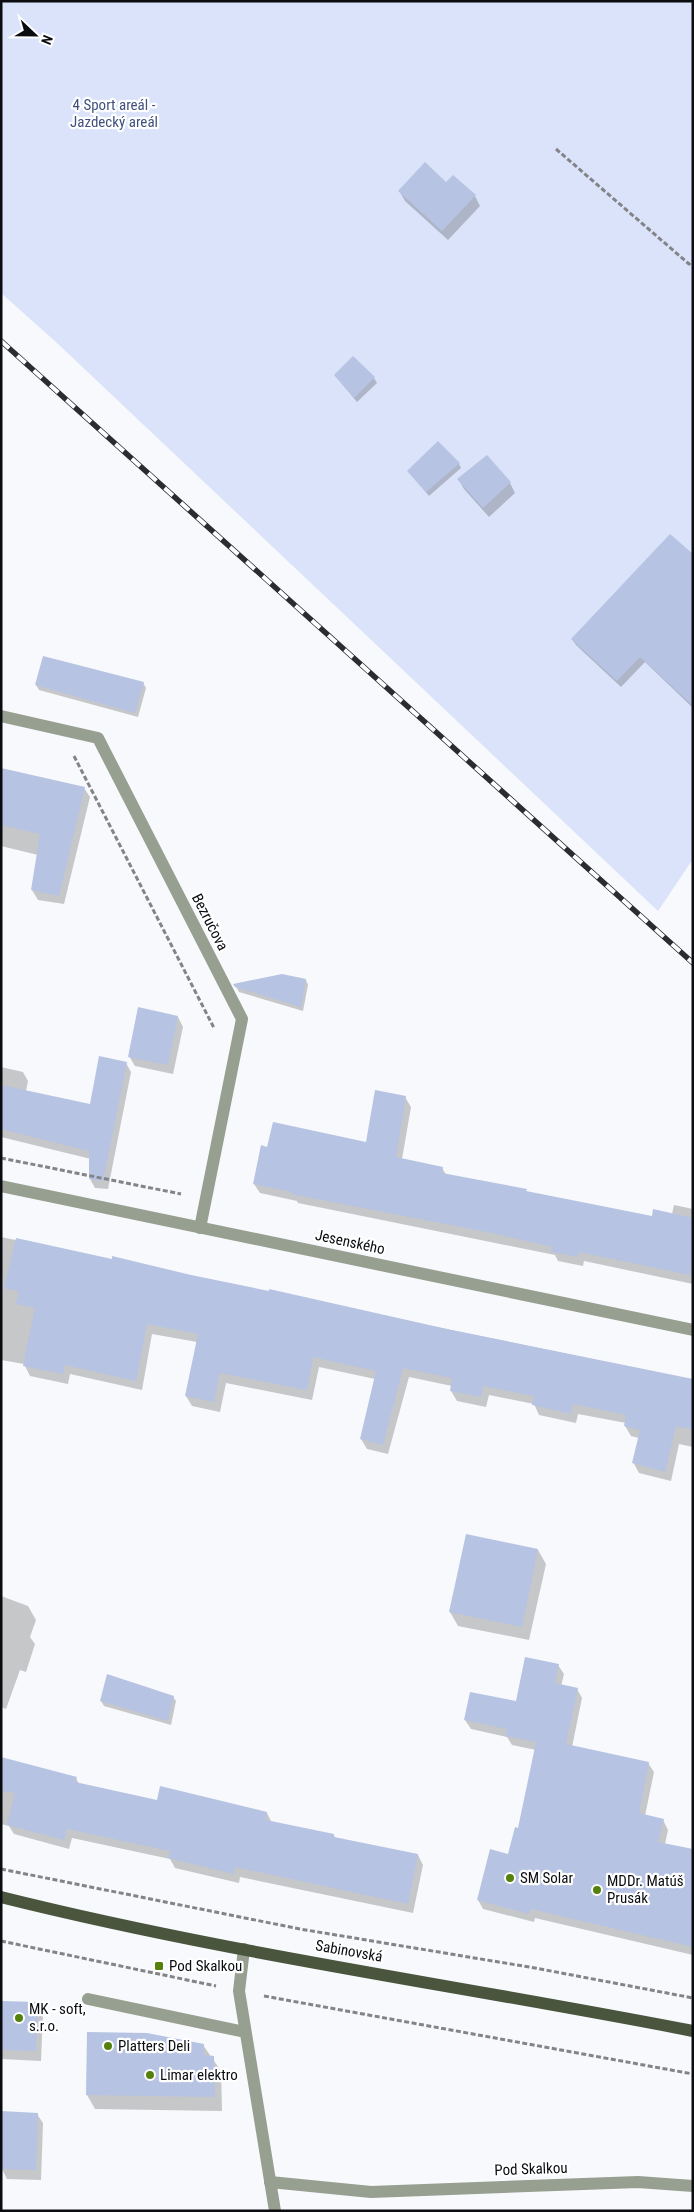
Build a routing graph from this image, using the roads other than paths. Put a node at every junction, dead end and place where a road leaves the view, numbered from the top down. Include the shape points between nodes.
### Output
1 (1, 716) edge
2 (1, 1186) edge
3 (200, 1228) junction
4 (693, 1330) edge
5 (1, 1897) edge
6 (244, 1949) junction
7 (88, 1999) dead end
8 (693, 2030) edge
9 (245, 2032) junction
10 (270, 2182) junction
11 (693, 2186) edge
12 (275, 2211) edge

1 - 3 street, Bezručova via 98,738 242,1019
2 - 3 street, Jesenského
3 - 4 street, Jesenského
5 - 6 main road, Sabinovská
6 - 8 main road, Sabinovská
6 - 9 street via 239,1991
7 - 9 street
9 - 10 street
10 - 11 street, Pod Skalkou via 371,2192 638,2182
10 - 12 street

